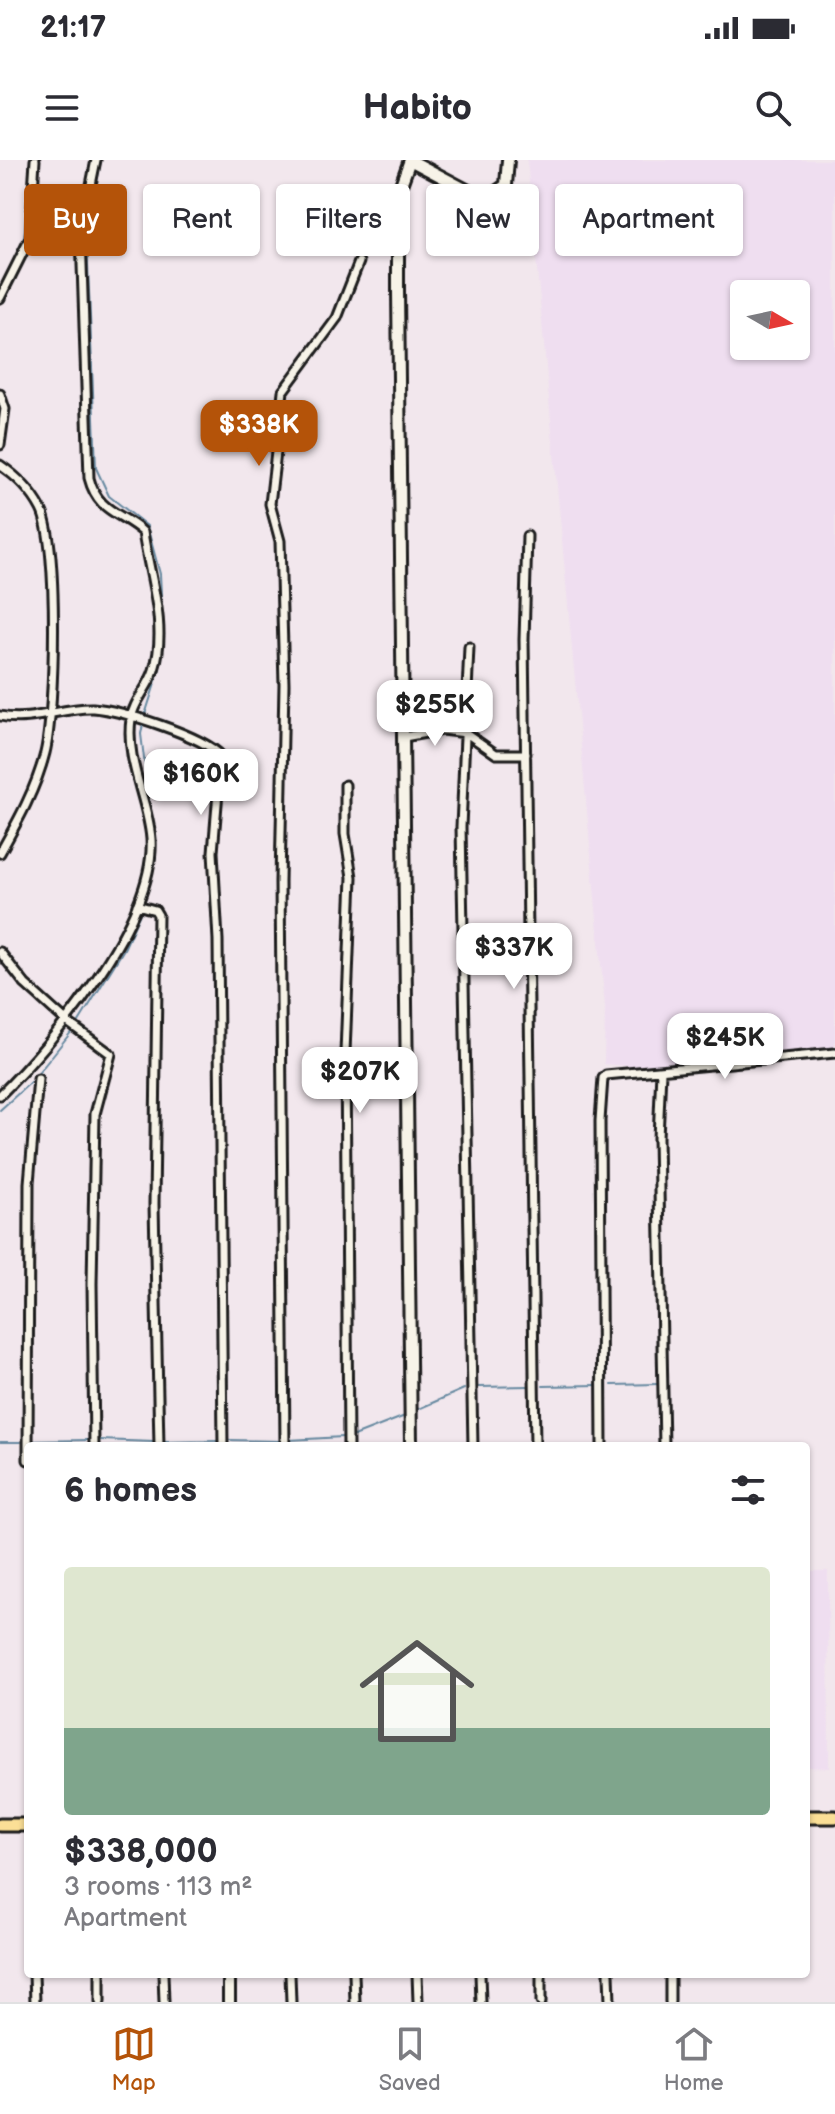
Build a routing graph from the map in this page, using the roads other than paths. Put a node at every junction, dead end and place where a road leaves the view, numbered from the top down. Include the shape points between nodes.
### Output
1 (35, 160) edge
2 (96, 160) edge
3 (410, 160) edge
4 (508, 160) edge
5 (359, 262) dead end
6 (0, 298) edge
7 (0, 394) edge
8 (0, 445) edge
9 (0, 465) edge
10 (527, 536) dead end
11 (469, 647) dead end
12 (52, 714) junction
13 (0, 716) edge
14 (139, 720) junction
15 (466, 733) junction
16 (404, 737) junction
17 (526, 754) junction
18 (345, 785) dead end
19 (0, 853) edge
20 (137, 905) junction
21 (0, 952) edge
22 (66, 1021) junction
23 (835, 1053) edge
24 (661, 1071) junction
25 (38, 1079) dead end
26 (0, 1095) edge
27 (28, 1442) edge
28 (94, 1442) edge
29 (159, 1442) edge
30 (223, 1442) edge
31 (285, 1442) edge
32 (348, 1442) edge
33 (411, 1442) edge
34 (473, 1442) edge
35 (535, 1442) edge
36 (602, 1442) edge
37 (664, 1442) edge
38 (810, 1817) edge
39 (835, 1817) edge
40 (0, 1825) edge
41 (24, 1825) edge
42 (34, 1978) edge
43 (100, 1978) edge
44 (163, 1978) edge
45 (229, 1978) edge
46 (290, 1978) edge
47 (354, 1978) edge
48 (417, 1978) edge
49 (480, 1978) edge
50 (541, 1978) edge
51 (609, 1978) edge
52 (670, 1978) edge
53 (35, 2002) edge
54 (100, 2002) edge
55 (164, 2002) edge
56 (229, 2002) edge
57 (291, 2002) edge
58 (355, 2002) edge
59 (418, 2002) edge
60 (481, 2002) edge
61 (541, 2002) edge
62 (610, 2002) edge
63 (670, 2002) edge

1 - 6 street via 30,238
2 - 14 street via 81,234 89,478 113,515 143,532 156,604 154,671
3 - 4 street via 489,197 506,185
3 - 16 street via 398,193
5 - 31 street via 337,318 283,391 270,504 280,541 284,684 280,897
7 - 8 street via 5,409
9 - 12 street via 33,497 46,523
10 - 17 street
11 - 15 street
12 - 13 street
12 - 14 street via 94,708
12 - 19 street via 39,773
14 - 20 street via 135,772 151,836 151,860
14 - 30 street via 206,743 221,756 213,892 218,940
15 - 16 street via 442,730
15 - 17 street via 496,754
15 - 34 street via 461,827
16 - 33 street
17 - 35 street
18 - 32 street via 352,877 345,1053
20 - 22 street
20 - 29 street via 158,915 154,1204
21 - 22 street via 25,984
22 - 26 street
22 - 28 street via 111,1054 95,1114
23 - 24 street
24 - 36 street via 603,1078
24 - 37 street
25 - 27 street via 29,1183
38 - 39 main road
40 - 41 main road
42 - 53 street
43 - 54 street
44 - 55 street
45 - 56 street
46 - 57 street
47 - 58 street
48 - 59 street
49 - 60 street
50 - 61 street
51 - 62 street
52 - 63 street

